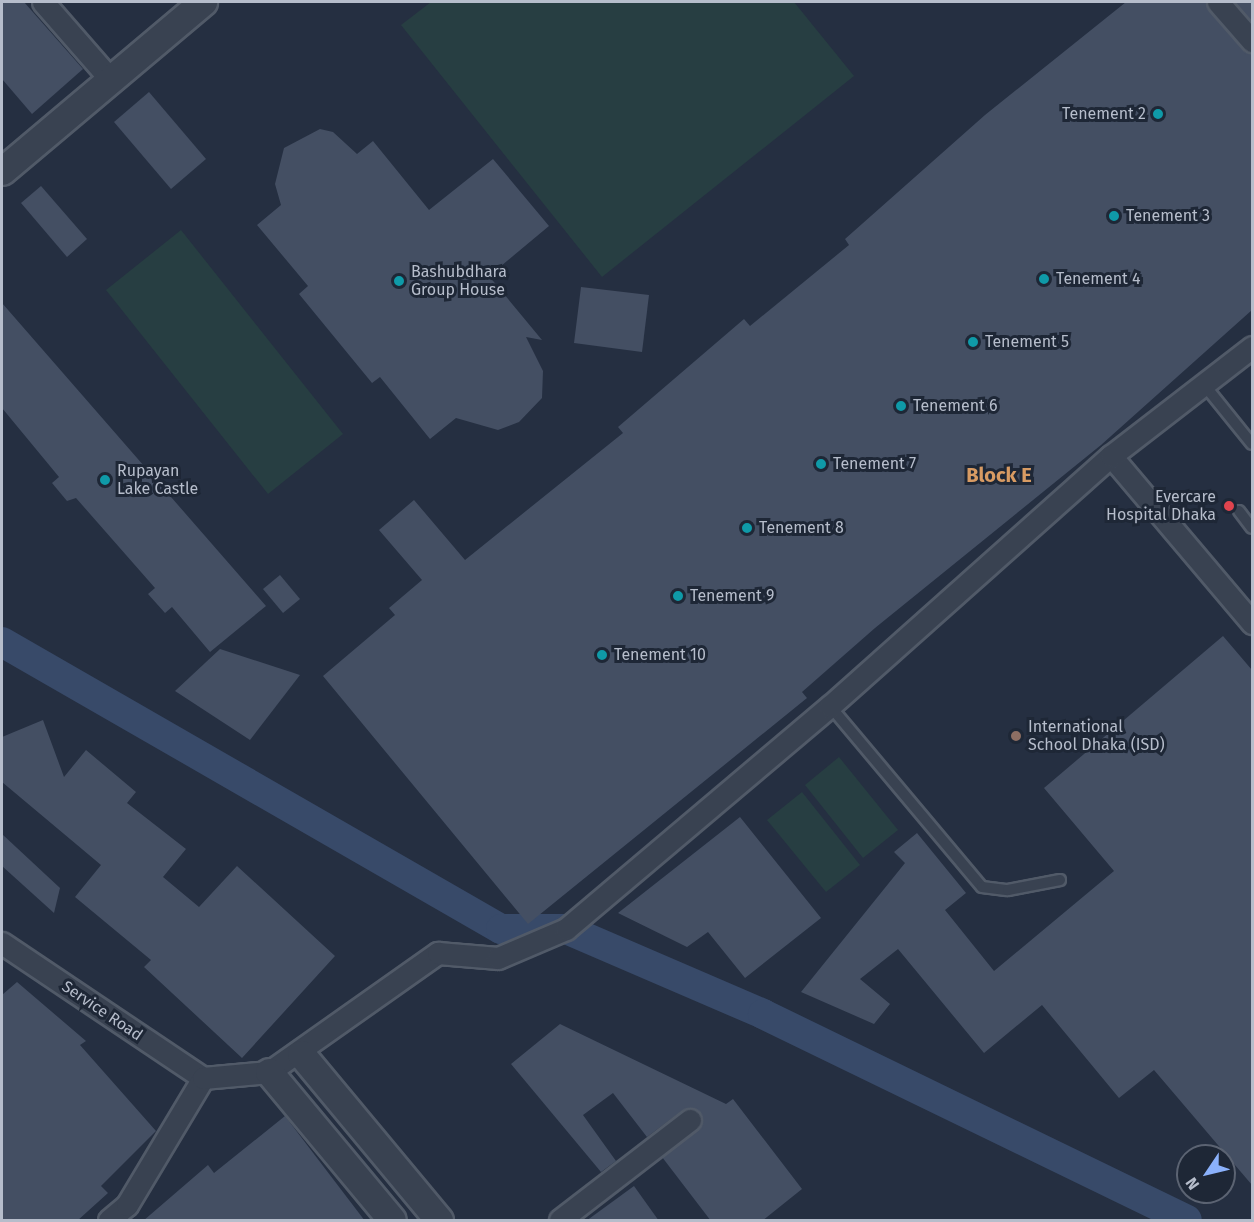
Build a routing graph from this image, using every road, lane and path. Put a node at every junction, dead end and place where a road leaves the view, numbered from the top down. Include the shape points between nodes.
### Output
1 (44, 2) edge
2 (203, 2) edge
3 (1218, 2) edge
4 (1252, 41) edge
5 (111, 80) junction
6 (2, 171) edge
7 (1252, 347) edge
8 (1206, 387) junction
9 (1252, 444) edge
10 (1111, 456) junction
11 (1239, 511) dead end
12 (1252, 528) edge
13 (1252, 623) edge
14 (830, 706) junction
15 (1060, 880) dead end
16 (2, 943) edge
17 (301, 1054) junction
18 (269, 1072) junction
19 (203, 1078) junction
20 (690, 1120) dead end
21 (134, 1213) edge
22 (109, 1221) edge
23 (392, 1221) edge
24 (439, 1221) edge
25 (560, 1221) edge

1 - 5 street
2 - 5 street
3 - 4 street
5 - 6 street
7 - 8 street
8 - 9 lane
8 - 10 street
10 - 13 street
10 - 14 street
11 - 12 lane
14 - 15 lane via 982,887 1008,890
14 - 17 street via 566,928 498,958 438,953
16 - 19 street, Service Road
17 - 18 street
17 - 24 street
18 - 19 street
18 - 23 street
19 - 21 street
20 - 25 street
21 - 22 street

